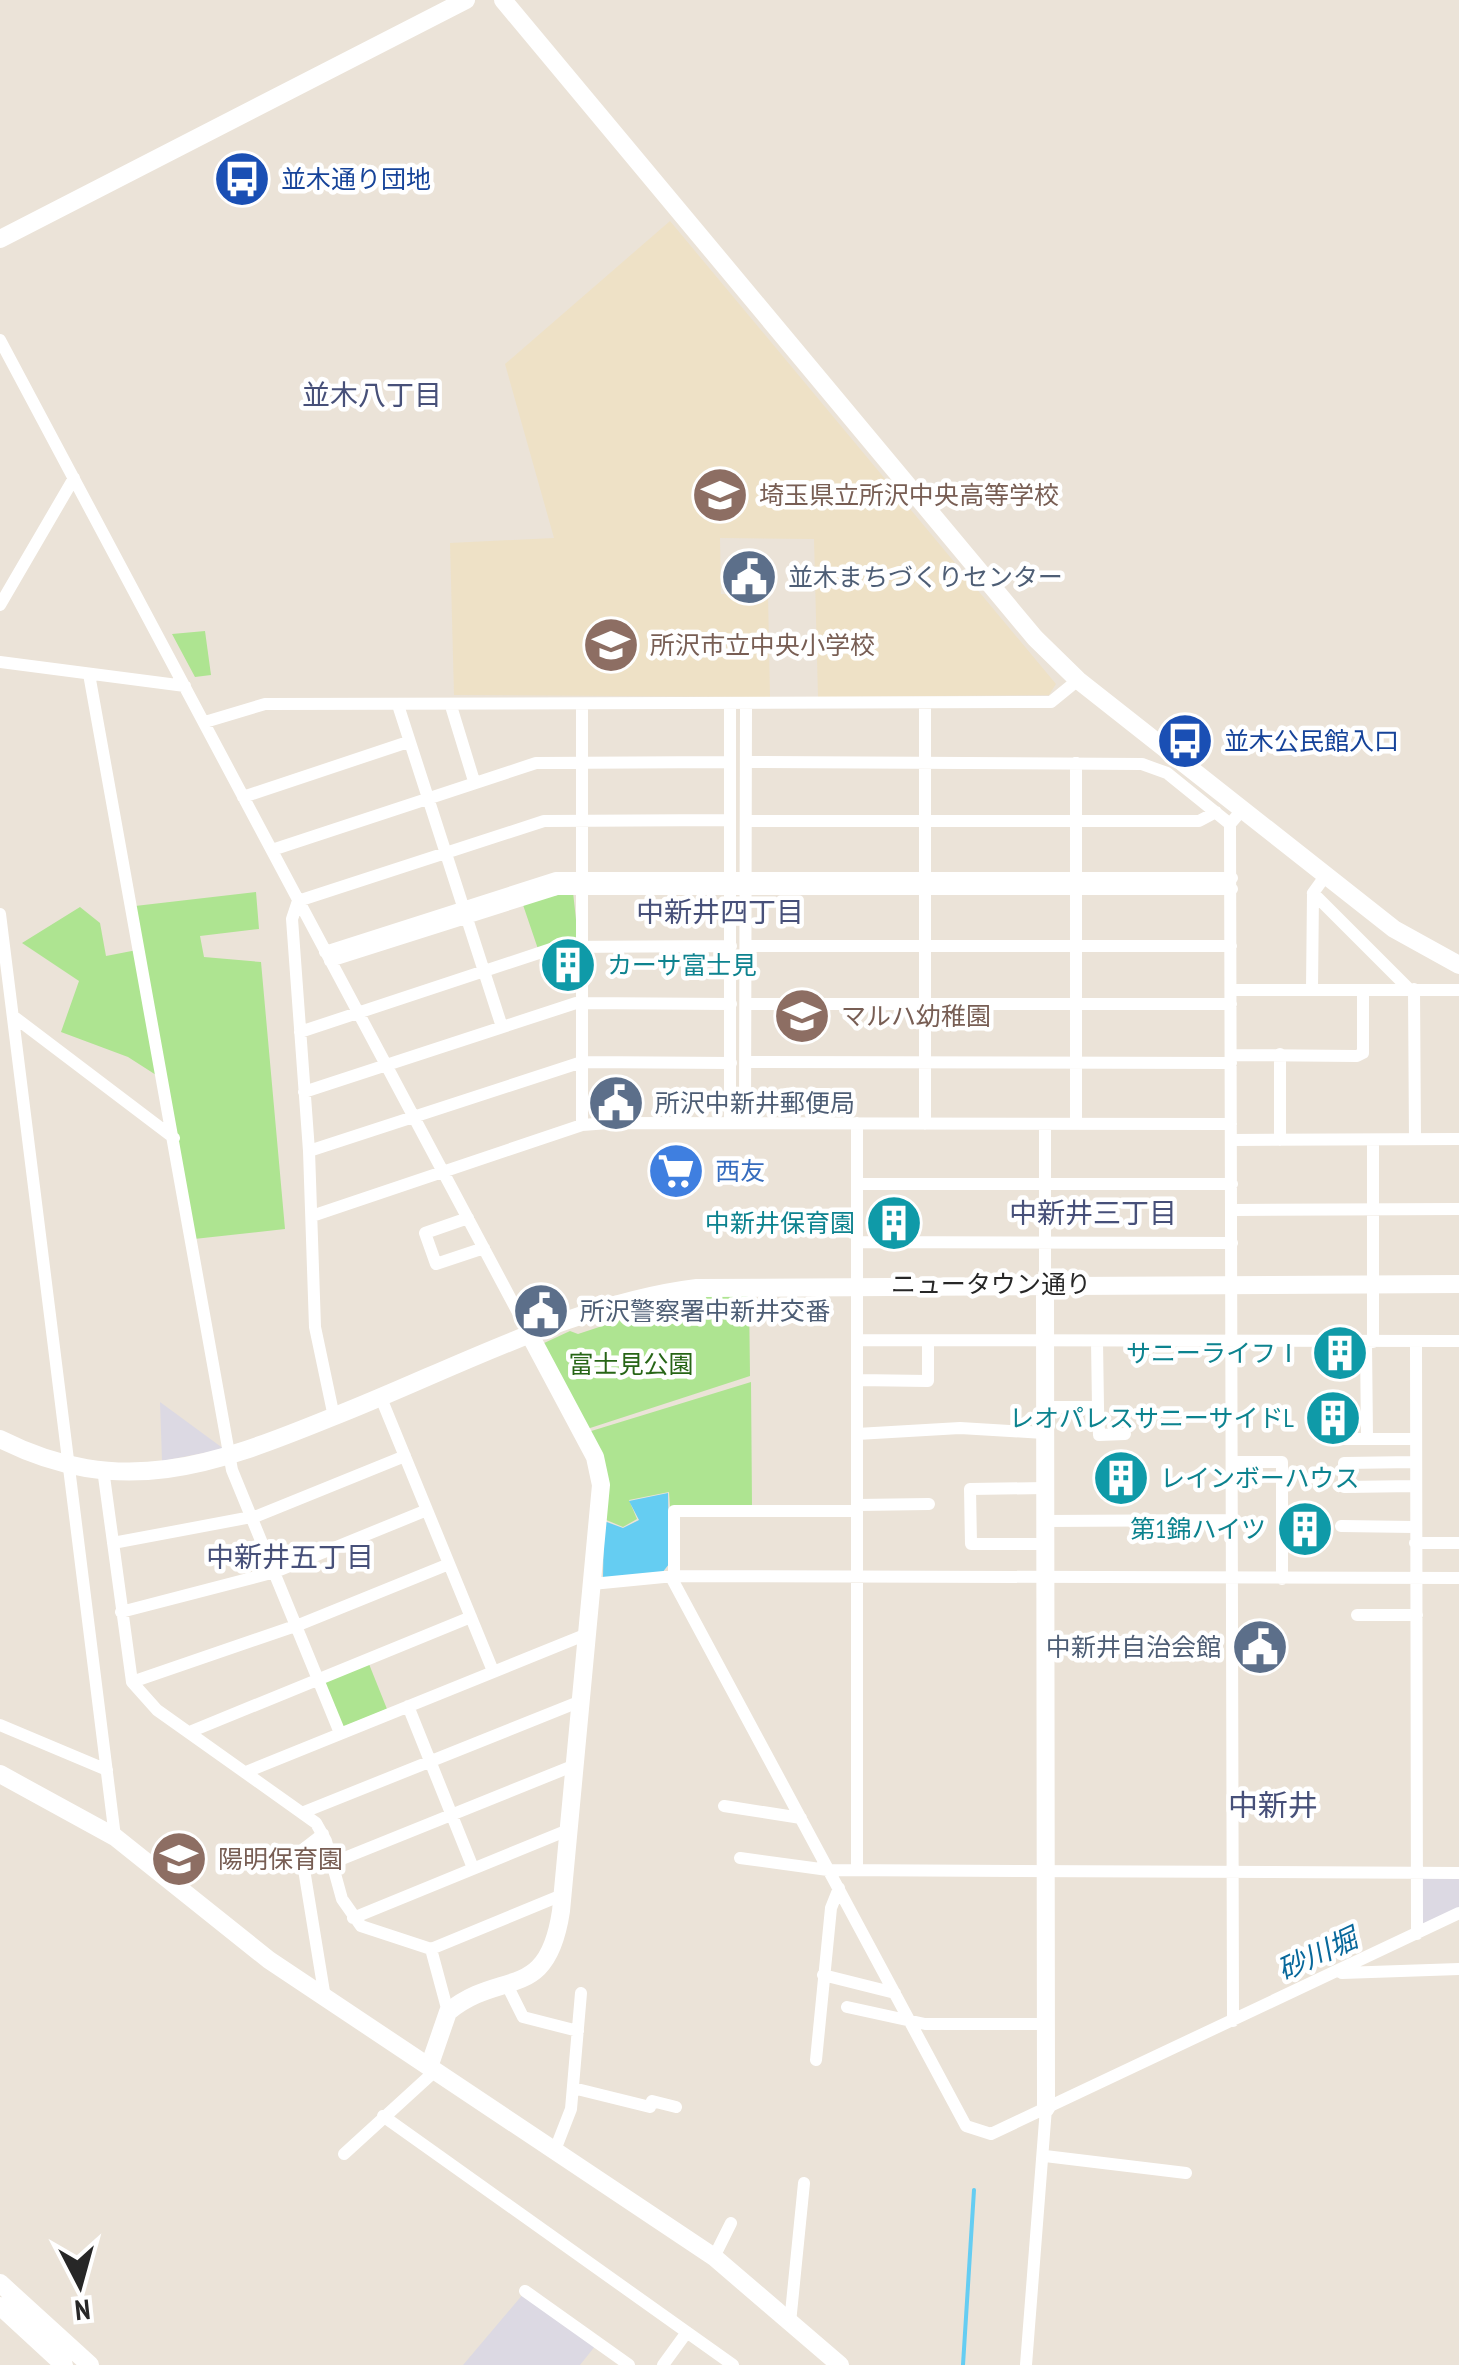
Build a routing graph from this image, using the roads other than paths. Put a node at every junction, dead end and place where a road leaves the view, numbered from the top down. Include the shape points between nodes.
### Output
1 (466, 0) edge
2 (503, 0) edge
3 (0, 238) edge
4 (0, 340) edge
5 (74, 478) junction
6 (0, 605) edge
7 (0, 662) edge
8 (89, 674) junction
9 (1078, 680) junction
10 (185, 686) junction
11 (926, 703) junction
12 (730, 704) junction
13 (746, 704) junction
14 (398, 705) junction
15 (582, 705) junction
16 (451, 706) junction
17 (205, 722) junction
18 (408, 742) junction
19 (730, 762) junction
20 (746, 762) junction
21 (582, 763) junction
22 (926, 763) junction
23 (1076, 763) junction
24 (474, 782) junction
25 (243, 797) junction
26 (427, 797) junction
27 (1216, 812) junction
28 (1236, 816) junction
29 (582, 820) junction
30 (730, 820) junction
31 (746, 821) junction
32 (926, 821) junction
33 (1077, 821) junction
34 (272, 850) junction
35 (445, 852) junction
36 (1326, 876) junction
37 (739, 883) junction
38 (926, 883) junction
39 (582, 884) junction
40 (1077, 884) junction
41 (1232, 884) junction
42 (1313, 893) junction
43 (298, 901) junction
44 (464, 912) junction
45 (0, 914) edge
46 (582, 944) junction
47 (730, 946) junction
48 (746, 946) junction
49 (925, 946) junction
50 (1078, 946) junction
51 (1231, 946) junction
52 (328, 957) junction
53 (1459, 965) edge
54 (484, 972) junction
55 (1312, 990) junction
56 (1363, 990) junction
57 (1412, 990) junction
58 (1459, 990) edge
59 (1232, 997) junction
60 (582, 1004) junction
61 (738, 1004) junction
62 (925, 1004) junction
63 (1077, 1004) junction
64 (357, 1013) junction
65 (14, 1016) junction
66 (502, 1027) junction
67 (300, 1032) junction
68 (1280, 1054) junction
69 (1231, 1059) junction
70 (582, 1062) junction
71 (746, 1062) junction
72 (925, 1062) junction
73 (1076, 1062) junction
74 (730, 1063) junction
75 (386, 1065) junction
76 (304, 1092) junction
77 (414, 1117) junction
78 (730, 1123) junction
79 (745, 1123) junction
80 (857, 1123) junction
81 (1076, 1123) junction
82 (925, 1124) junction
83 (1045, 1124) junction
84 (1231, 1124) junction
85 (582, 1126) junction
86 (174, 1138) junction
87 (1459, 1138) edge
88 (1415, 1139) junction
89 (1231, 1140) junction
90 (1280, 1140) junction
91 (1373, 1140) junction
92 (309, 1152) junction
93 (442, 1171) junction
94 (1045, 1183) junction
95 (858, 1184) junction
96 (1232, 1184) junction
97 (1372, 1209) junction
98 (1232, 1210) junction
99 (1459, 1210) edge
100 (312, 1216) junction
101 (468, 1218) junction
102 (857, 1242) junction
103 (1044, 1243) junction
104 (1232, 1243) junction
105 (484, 1248) junction
106 (1232, 1283) junction
107 (1372, 1283) junction
108 (857, 1284) junction
109 (1045, 1284) junction
110 (1459, 1284) edge
111 (532, 1336) junction
112 (857, 1340) junction
113 (1044, 1341) junction
114 (1097, 1341) junction
115 (928, 1342) junction
116 (1232, 1342) junction
117 (1370, 1342) junction
118 (1416, 1342) junction
119 (1459, 1342) edge
120 (857, 1380) junction
121 (381, 1398) junction
122 (1044, 1407) junction
123 (1098, 1407) junction
124 (334, 1417) junction
125 (1044, 1433) junction
126 (857, 1434) junction
127 (1124, 1434) dead end
128 (0, 1439) edge
129 (1337, 1439) dead end
130 (1367, 1439) junction
131 (1415, 1439) junction
132 (405, 1456) junction
133 (230, 1458) junction
134 (1232, 1462) junction
135 (1415, 1462) junction
136 (67, 1464) junction
137 (103, 1469) junction
138 (1415, 1486) junction
139 (1045, 1488) junction
140 (929, 1504) dead end
141 (857, 1508) junction
142 (427, 1510) junction
143 (252, 1517) junction
144 (1232, 1520) junction
145 (1045, 1521) junction
146 (1340, 1526) dead end
147 (1414, 1527) junction
148 (112, 1542) junction
149 (1415, 1543) junction
150 (1045, 1544) junction
151 (1459, 1544) edge
152 (449, 1564) junction
153 (275, 1572) junction
154 (672, 1576) junction
155 (1044, 1577) junction
156 (858, 1578) junction
157 (1233, 1578) junction
158 (1282, 1578) junction
159 (1415, 1578) junction
160 (1459, 1578) edge
161 (592, 1584) junction
162 (121, 1612) junction
163 (1357, 1615) dead end
164 (1417, 1615) junction
165 (470, 1617) junction
166 (296, 1625) junction
167 (587, 1634) junction
168 (493, 1672) junction
169 (318, 1680) junction
170 (132, 1682) junction
171 (581, 1701) junction
172 (408, 1706) junction
173 (0, 1724) edge
174 (192, 1732) junction
175 (340, 1732) junction
176 (430, 1760) junction
177 (575, 1764) junction
178 (107, 1770) junction
179 (246, 1772) junction
180 (0, 1774) edge
181 (724, 1806) dead end
182 (304, 1812) junction
183 (452, 1814) junction
184 (801, 1818) junction
185 (568, 1830) junction
186 (323, 1834) junction
187 (115, 1837) junction
188 (740, 1858) dead end
189 (332, 1863) junction
190 (473, 1868) junction
191 (828, 1870) junction
192 (857, 1870) junction
193 (1045, 1871) junction
194 (1232, 1872) junction
195 (1415, 1873) junction
196 (1459, 1874) edge
197 (839, 1888) junction
198 (562, 1895) junction
199 (1459, 1914) edge
200 (353, 1918) junction
201 (1417, 1934) junction
202 (431, 1949) junction
203 (1459, 1969) edge
204 (1334, 1973) junction
205 (823, 1975) junction
206 (507, 1985) junction
207 (581, 1993) dead end
208 (895, 1993) junction
209 (325, 1998) junction
210 (847, 2006) dead end
211 (448, 2012) junction
212 (1233, 2021) junction
213 (912, 2023) junction
214 (1046, 2024) junction
215 (578, 2031) junction
216 (816, 2060) dead end
217 (432, 2069) junction
218 (573, 2088) junction
219 (676, 2107) dead end
220 (1046, 2108) junction
221 (383, 2116) junction
222 (555, 2150) junction
223 (344, 2154) dead end
224 (1045, 2156) junction
225 (1186, 2173) dead end
226 (804, 2183) dead end
227 (731, 2224) dead end
228 (714, 2256) junction
229 (0, 2282) edge
230 (525, 2290) dead end
231 (0, 2306) edge
232 (790, 2323) junction
233 (687, 2332) junction
234 (64, 2365) edge
235 (90, 2365) edge
236 (629, 2365) edge
237 (663, 2365) edge
238 (733, 2365) edge
239 (840, 2365) edge
240 (1026, 2365) edge

1 - 3 street
2 - 9 street via 971,565
4 - 5 street
5 - 6 street
5 - 10 street
7 - 8 street
8 - 10 street
8 - 86 street
9 - 11 street via 1051,702
9 - 28 street
10 - 17 street
11 - 13 street
11 - 22 street
12 - 13 street
12 - 15 street
12 - 19 street
13 - 20 street
14 - 16 street
14 - 17 street via 265,704
14 - 18 street
15 - 16 street
15 - 21 street
16 - 24 street
17 - 25 street
18 - 25 street
18 - 26 street
19 - 21 street
19 - 30 street
20 - 22 street
20 - 31 street
21 - 24 street via 536,763
21 - 29 street
22 - 23 street
22 - 32 street
23 - 27 street via 1151,766
23 - 33 street
24 - 26 street
25 - 34 street
26 - 34 street
26 - 35 street
27 - 28 street
27 - 33 street via 1199,821
28 - 36 street
28 - 41 street
29 - 30 street
29 - 35 street via 544,821
29 - 39 street
30 - 37 street
31 - 32 street
31 - 37 street
32 - 33 street
32 - 38 street
33 - 40 street
34 - 43 street
35 - 43 street
35 - 44 street
36 - 42 street
36 - 53 street via 1412,942
37 - 38 street
37 - 39 street
37 - 47 street
37 - 48 street
38 - 40 street
38 - 49 street
39 - 44 street
39 - 46 street
40 - 41 street
40 - 50 street
41 - 51 street
42 - 55 street
42 - 57 street
43 - 52 street
43 - 67 street via 292,919
44 - 52 street
44 - 54 street
45 - 65 street
46 - 47 street
46 - 54 street
46 - 60 street
47 - 61 street
48 - 49 street
48 - 61 street
49 - 50 street
49 - 62 street
50 - 51 street
50 - 63 street
51 - 59 street
52 - 64 street
54 - 64 street
54 - 66 street
55 - 56 street
55 - 59 street
56 - 57 street
56 - 68 street via 1357,1056
57 - 58 street
57 - 88 street
59 - 63 street
59 - 69 street
60 - 61 street
60 - 66 street
60 - 70 street
61 - 62 street
61 - 71 street
61 - 74 street
62 - 63 street
62 - 72 street
63 - 73 street
64 - 67 street
64 - 75 street
65 - 86 street
65 - 136 street
66 - 75 street
67 - 76 street
68 - 69 street
68 - 90 street
69 - 73 street
69 - 84 street
70 - 74 street
70 - 77 street
70 - 85 street
71 - 72 street
71 - 79 street
72 - 73 street
72 - 82 street
73 - 81 street
74 - 78 street
75 - 76 street
75 - 77 street
76 - 92 street
77 - 92 street
77 - 93 street
78 - 79 street
78 - 85 street
79 - 80 street
80 - 82 street
80 - 95 street
81 - 83 street
81 - 84 street
82 - 83 street
83 - 94 street
84 - 89 street
85 - 93 street
86 - 133 street
87 - 88 street
88 - 91 street
89 - 90 street
89 - 96 street
90 - 91 street
91 - 97 street
92 - 100 street
93 - 100 street
93 - 101 street
94 - 95 street
94 - 96 street
94 - 103 street
95 - 102 street
96 - 98 street
97 - 98 street
97 - 99 street
97 - 107 street
98 - 104 street
100 - 124 street via 314,1327
101 - 105 street
101 - 105 street via 425,1233 436,1264
102 - 103 street
102 - 108 street
103 - 104 street
103 - 109 street
104 - 106 street
105 - 111 street
106 - 107 street, ニュータウン通り
106 - 109 street, ニュータウン通り
106 - 116 street
107 - 110 street, ニュータウン通り
107 - 117 street
108 - 109 street, ニュータウン通り
108 - 111 street, ニュータウン通り via 670,1291
108 - 112 street
109 - 113 street
111 - 121 street, ニュータウン通り
111 - 161 street via 599,1469
112 - 115 street
112 - 120 street
113 - 114 street
113 - 115 street
113 - 122 street
114 - 116 street
114 - 123 street
115 - 120 street via 928,1381
116 - 117 street
116 - 134 street
117 - 118 street
117 - 130 street
118 - 119 street
118 - 131 street
120 - 126 street
121 - 124 street, ニュータウン通り
121 - 132 street
122 - 123 street
122 - 125 street
123 - 127 street via 1099,1434
124 - 133 street, ニュータウン通り
125 - 126 street via 960,1428
125 - 139 street
126 - 141 street
128 - 136 street, ニュータウン通り
129 - 130 street
130 - 131 street
131 - 135 street
132 - 142 street
132 - 143 street
133 - 137 street, ニュータウン通り via 166,1470
133 - 143 street
134 - 144 street
134 - 158 street via 1282,1462
135 - 138 street
135 - 138 street via 1344,1464 1344,1487
136 - 137 street, ニュータウン通り
136 - 178 street
137 - 148 street
138 - 147 street
139 - 145 street
139 - 150 street via 970,1489 971,1544
140 - 141 street
141 - 154 street via 674,1511
141 - 156 street
142 - 152 street
142 - 153 street
143 - 148 street
143 - 153 street
144 - 145 street
144 - 157 street
145 - 150 street
146 - 147 street
147 - 149 street
148 - 162 street
149 - 151 street
149 - 159 street
150 - 155 street
152 - 165 street
152 - 166 street
153 - 162 street
153 - 166 street
154 - 156 street
154 - 161 street
154 - 184 street
155 - 156 street
155 - 157 street
155 - 193 street
156 - 192 street
157 - 158 street
157 - 194 street
158 - 159 street
159 - 160 street
159 - 164 street
161 - 167 street
162 - 170 street
163 - 164 street
164 - 195 street
165 - 168 street
165 - 169 street
166 - 169 street
166 - 170 street
167 - 168 street
167 - 171 street
168 - 172 street
169 - 174 street
169 - 175 street
170 - 174 street via 150,1705
171 - 176 street
171 - 177 street
172 - 175 street
172 - 176 street
173 - 178 street
174 - 179 street
175 - 179 street
176 - 182 street
176 - 183 street
177 - 183 street
177 - 185 street
178 - 187 street
179 - 182 street
180 - 187 street
181 - 184 street
182 - 186 street
183 - 189 street
183 - 190 street
184 - 191 street
185 - 190 street
185 - 198 street
186 - 189 street
186 - 209 street via 301,1851
187 - 209 street
188 - 191 street
189 - 200 street
190 - 200 street
191 - 192 street
191 - 197 street
192 - 193 street
193 - 194 street
193 - 214 street
194 - 195 street
194 - 212 street
195 - 196 street
195 - 201 street
197 - 205 street
197 - 208 street
198 - 202 street
198 - 206 street via 550,1954 531,1975
199 - 201 street
200 - 202 street via 377,1934
201 - 204 street
202 - 211 street
203 - 204 street
204 - 212 street
205 - 208 street
205 - 216 street
206 - 211 street
206 - 215 street via 523,2017
207 - 215 street
208 - 213 street
209 - 217 street
210 - 213 street
211 - 217 street
212 - 220 street
213 - 214 street
213 - 220 street via 966,2126 990,2134
214 - 220 street
215 - 218 street
217 - 221 street
217 - 222 street
218 - 219 street
218 - 222 street
220 - 224 street
221 - 223 street
221 - 233 street
222 - 228 street
224 - 225 street
224 - 240 street
226 - 232 street
227 - 228 street
228 - 232 street
229 - 235 street
230 - 236 street
231 - 234 street
232 - 239 street
233 - 237 street
233 - 238 street

